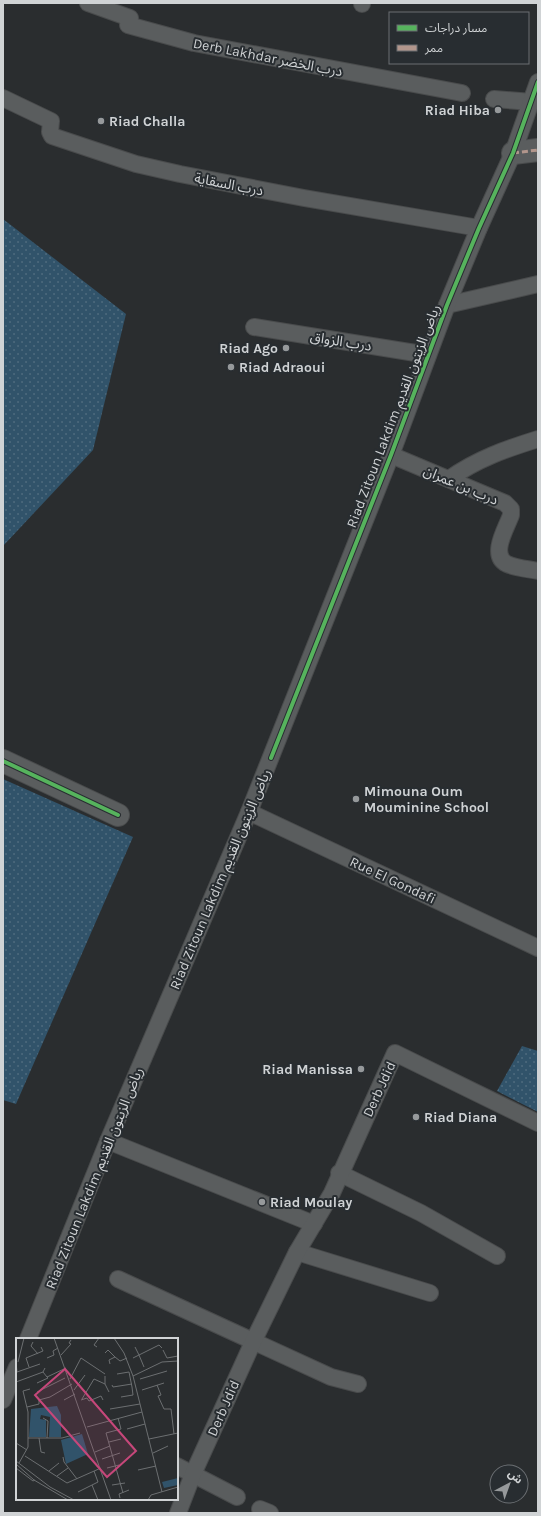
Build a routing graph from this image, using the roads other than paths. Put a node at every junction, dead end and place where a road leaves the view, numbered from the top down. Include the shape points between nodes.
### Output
1 (88, 3) edge
2 (538, 82) edge
3 (462, 93) dead end
4 (3, 98) edge
5 (494, 99) dead end
6 (532, 102) junction
7 (538, 150) edge
8 (513, 153) junction
9 (479, 228) junction
10 (538, 284) edge
11 (447, 304) junction
12 (254, 327) dead end
13 (428, 355) junction
14 (538, 439) edge
15 (391, 455) junction
16 (449, 478) junction
17 (538, 571) edge
18 (3, 761) edge
19 (249, 812) junction
20 (118, 815) dead end
21 (538, 948) edge
22 (538, 1123) edge
23 (108, 1141) junction
24 (339, 1173) junction
25 (314, 1224) junction
26 (298, 1252) junction
27 (497, 1256) dead end
28 (118, 1279) dead end
29 (430, 1293) dead end
30 (28, 1338) edge
31 (253, 1342) junction
32 (12, 1369) edge
33 (358, 1384) dead end
34 (3, 1400) edge
35 (178, 1466) edge
36 (193, 1474) junction
37 (236, 1497) dead end
38 (178, 1513) edge

1 - 3 lane, Derb Lakhdar درب الخضر via 130,18 128,25 194,43
2 - 6 lane, Riad Zitoun Lakdim رياض الزيتون القديم
4 - 9 lane, درب السقاية via 51,121 52,136 136,164 304,198
5 - 6 lane
6 - 8 lane, Riad Zitoun Lakdim رياض الزيتون القديم
7 - 8 street
8 - 9 lane, Riad Zitoun Lakdim رياض الزيتون القديم
9 - 11 lane, Riad Zitoun Lakdim رياض الزيتون القديم
10 - 11 lane
11 - 13 lane, Riad Zitoun Lakdim رياض الزيتون القديم
12 - 13 lane, درب الزواق
13 - 15 lane, Riad Zitoun Lakdim رياض الزيتون القديم
14 - 16 lane via 481,459
15 - 16 lane, درب بن عمران
15 - 19 lane, Riad Zitoun Lakdim رياض الزيتون القديم
16 - 17 lane, درب بن عمران via 509,507 511,514 499,546 500,557 506,564
18 - 20 street
19 - 21 lane, Rue El Gondafi
19 - 23 lane, Riad Zitoun Lakdim رياض الزيتون القديم
22 - 24 lane, Derb Jdid via 395,1053
23 - 25 lane
23 - 30 lane, Riad Zitoun Lakdim رياض الزيتون القديم
24 - 25 lane, Derb Jdid via 332,1193
24 - 27 lane via 421,1213
25 - 26 lane, Derb Jdid
26 - 29 lane
26 - 31 lane, Derb Jdid
28 - 31 lane
31 - 33 lane via 331,1377
31 - 36 lane, Derb Jdid
32 - 34 lane
35 - 36 lane
36 - 37 lane
36 - 38 lane, Derb Jdid

